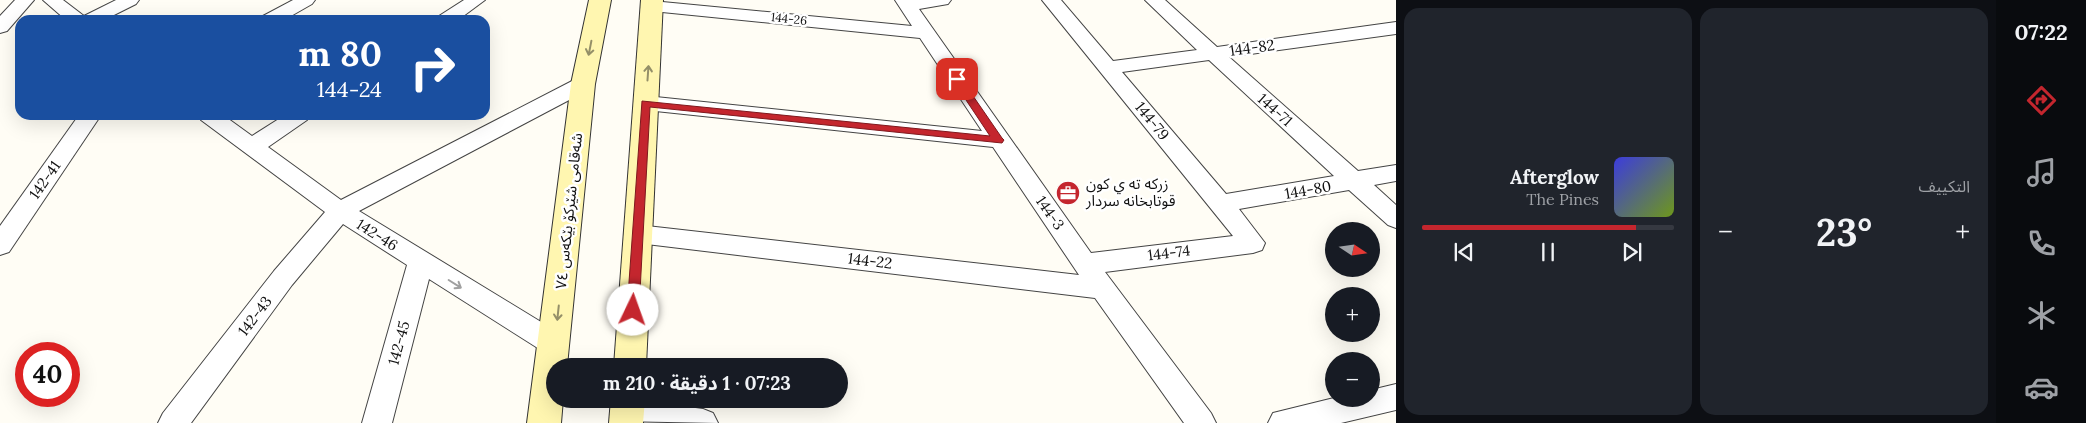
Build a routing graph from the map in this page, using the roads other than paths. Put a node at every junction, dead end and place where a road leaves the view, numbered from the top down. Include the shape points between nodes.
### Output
1 (25, 0) edge
2 (52, 0) edge
3 (130, 0) edge
4 (306, 0) edge
5 (476, 0) edge
6 (600, 0) edge
7 (942, 0) edge
8 (1051, 0) edge
9 (1154, 0) edge
10 (906, 2) edge
11 (652, 3) edge
12 (71, 15) edge
13 (100, 15) edge
14 (279, 15) edge
15 (454, 15) edge
16 (0, 27) edge
17 (1396, 28) edge
18 (926, 33) junction
19 (1213, 54) junction
20 (1108, 68) junction
21 (583, 84) junction
22 (646, 104) junction
23 (87, 120) edge
24 (215, 120) edge
25 (292, 120) edge
26 (999, 140) junction
27 (252, 147) junction
28 (1396, 173) edge
29 (1355, 182) junction
30 (1220, 204) junction
31 (340, 211) junction
32 (1396, 219) edge
33 (638, 234) junction
34 (1253, 243) joint
35 (0, 245) edge
36 (421, 262) junction
37 (1085, 264) junction
38 (1102, 288) junction
39 (554, 344) junction
40 (630, 358) edge
41 (1396, 397) edge
42 (627, 411) edge
43 (173, 423) edge
44 (377, 423) edge
45 (544, 423) edge
46 (703, 423) edge
47 (1201, 423) edge
48 (1283, 423) edge

1 - 16 street
2 - 12 street
3 - 13 street
4 - 14 street
5 - 15 street
6 -> 21 street, شەقامی شێرکۆ بێکەس ٧٤
7 - 10 street
8 - 20 street, 144-79
9 - 19 street, 144-71
10 - 18 street, 144-3
11 - 18 street, 144-26
22 -> 11 street
17 - 19 street, 144-82
18 - 26 street, 144-3
19 - 20 street, 144-82
19 - 29 street, 144-71
20 - 30 street, 144-79
21 - 31 street
21 -> 39 street, شەقامی شێرکۆ بێکەس ٧٤
22 - 26 street
22 - 33 street
23 - 35 street, 142-41
24 - 27 street, 142-46
25 - 27 street
26 - 37 street, 144-3
27 - 31 street, 142-46
28 - 29 street, 144-80
29 - 30 street, 144-80
29 - 32 street, 144-71
30 - 34 street, 144-79
31 - 36 street, 142-46
31 - 43 street, 142-43 via 283,278
33 - 38 street, 144-22
33 - 40 street
34 - 37 street, 144-74
36 -> 39 street, 142-46
36 - 44 street, 142-45
37 - 38 street, 144-3
38 - 47 street, 144-3
39 - 45 street, شەقامی شێرکۆ بێکەس ٧٤
41 - 48 street
42 - 46 street

